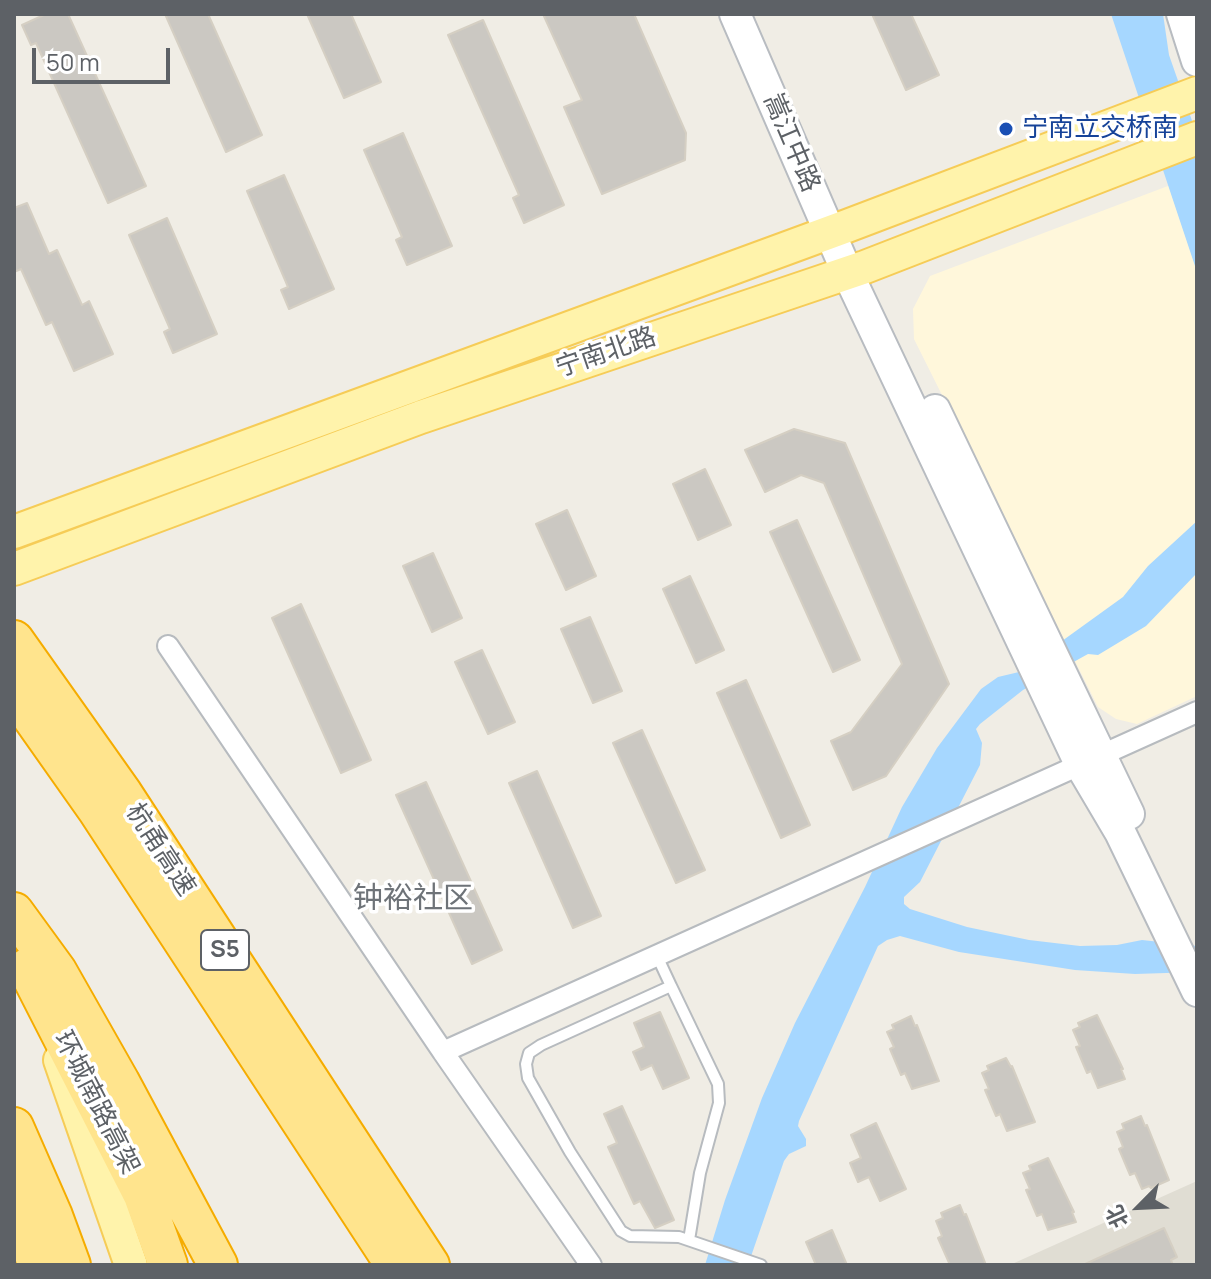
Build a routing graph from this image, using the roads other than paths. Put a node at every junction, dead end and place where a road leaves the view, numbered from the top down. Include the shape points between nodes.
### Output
1 (735, 14) edge
2 (755, 14) edge
3 (1182, 14) edge
4 (1197, 61) edge
5 (1197, 93) edge
6 (1197, 138) edge
7 (838, 229) junction
8 (856, 270) junction
9 (14, 532) edge
10 (14, 569) edge
11 (14, 640) edge
12 (168, 646) dead end
13 (14, 692) edge
14 (1197, 712) edge
15 (1091, 761) junction
16 (14, 912) edge
17 (14, 946) edge
18 (657, 956) junction
19 (1197, 956) edge
20 (14, 965) edge
21 (671, 986) junction
22 (1197, 991) edge
23 (443, 1052) junction
24 (120, 1082) junction
25 (14, 1127) edge
26 (14, 1157) edge
27 (14, 1186) edge
28 (689, 1240) junction
29 (37, 1265) edge
30 (60, 1265) edge
31 (71, 1265) edge
32 (131, 1265) edge
33 (168, 1265) edge
34 (218, 1265) edge
35 (240, 1265) edge
36 (395, 1265) edge
37 (430, 1265) edge
38 (591, 1265) edge
39 (761, 1265) edge

1 - 7 street, 嵩江中路
2 - 7 street, 嵩江中路
3 - 4 street
5 - 7 main road, 宁南北路
6 - 8 main road, 宁南北路
7 - 8 street, 嵩江中路
7 - 9 main road, 宁南北路
8 - 10 main road, 宁南北路 via 436,412
8 - 15 street
8 - 15 street via 1077,700
11 - 37 highway, 杭甬高速 / S5 via 123,794
12 - 23 street
13 - 36 highway, 杭甬高速 / S5 via 98,811
14 - 15 street
15 - 18 street
15 - 19 street
15 - 22 street
16 - 24 highway via 57,971
17 - 33 highway, 环城南路高架 via 143,1195
18 - 21 lane
18 - 23 street
20 - 32 main road via 43,1013
21 - 28 lane via 718,1084 719,1103
21 - 28 lane via 541,1045 529,1053 526,1064 528,1078 570,1152 621,1231
23 - 38 street
24 - 34 highway
24 - 35 highway
25 - 31 highway
26 - 30 main road
27 - 29 highway
28 - 39 lane

